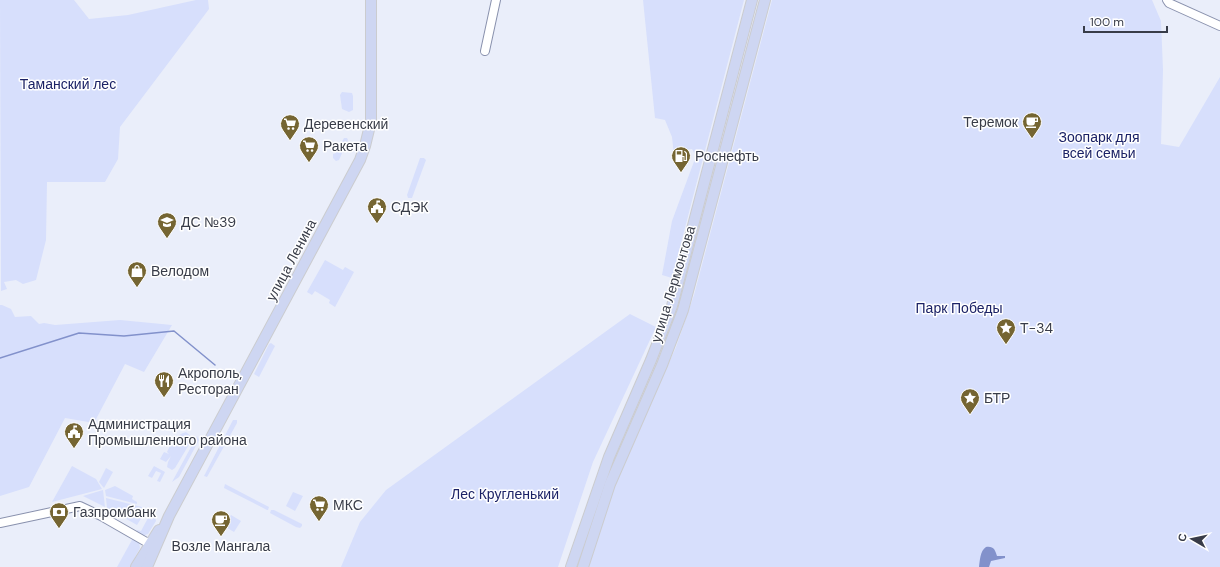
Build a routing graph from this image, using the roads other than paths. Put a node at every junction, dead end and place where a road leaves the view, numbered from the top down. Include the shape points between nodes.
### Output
1 (371, 0) edge
2 (496, 0) edge
3 (752, 0) edge
4 (765, 0) edge
5 (1167, 0) edge
6 (747, 18) junction
7 (760, 20) junction
8 (1220, 26) edge
9 (485, 51) dead end
10 (600, 480) junction
11 (610, 484) junction
12 (0, 523) edge
13 (153, 546) junction
14 (136, 567) edge
15 (146, 567) edge
16 (571, 567) edge
17 (583, 567) edge

1 - 13 main road, улица Ленина via 371,121 365,146 348,184
2 - 9 street
3 - 6 main road, улица Лермонтова
4 - 7 main road, улица Лермонтова
5 - 8 street
6 - 7 main road
6 - 10 main road, улица Лермонтова via 672,306 652,360
7 - 11 main road, улица Лермонтова via 683,310
10 - 11 main road
10 - 16 main road, улица Лермонтова
11 - 17 main road, улица Лермонтова
12 - 13 street via 80,506
13 - 14 main road, улица Ленина
13 - 15 main road, улица Ленина

